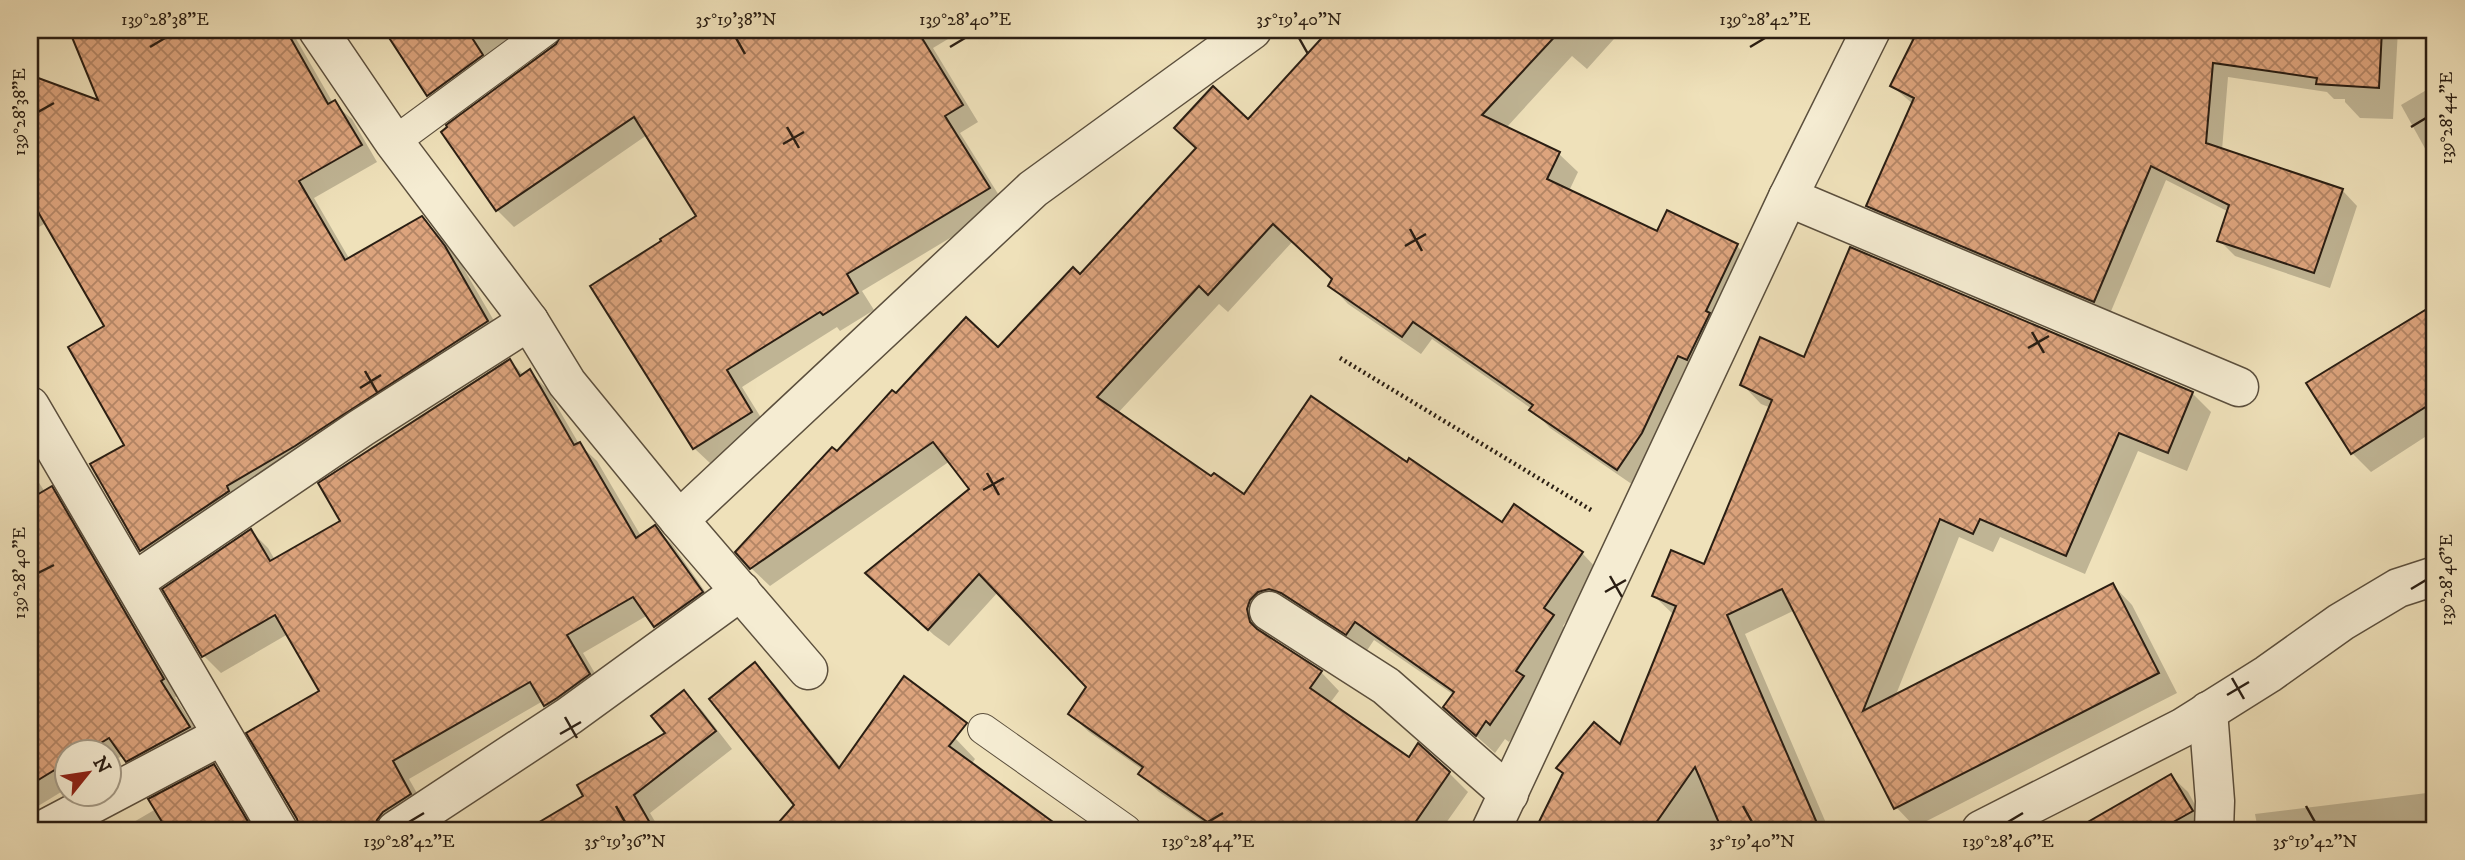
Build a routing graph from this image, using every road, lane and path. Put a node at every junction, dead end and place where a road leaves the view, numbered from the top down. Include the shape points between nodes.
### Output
1 (318, 30) edge
2 (546, 30) edge
3 (1252, 30) edge
4 (1871, 30) edge
5 (394, 142) junction
6 (1788, 197) junction
7 (529, 321) junction
8 (1340, 358) dead end
9 (2239, 387) dead end
10 (30, 406) edge
11 (679, 520) junction
12 (1630, 534) junction
13 (2435, 576) edge
14 (134, 582) junction
15 (741, 591) junction
16 (1269, 611) dead end
17 (808, 670) dead end
18 (2208, 711) junction
19 (982, 729) dead end
20 (221, 736) junction
21 (1509, 794) junction
22 (43, 830) edge
23 (278, 830) edge
24 (396, 830) edge
25 (1126, 830) edge
26 (1490, 830) edge
27 (1981, 830) edge
28 (2214, 830) edge

1 - 5 street
2 - 5 lane
3 - 11 street via 1033,189
4 - 6 street
5 - 7 street
6 - 9 street
6 - 12 street
7 - 11 street via 567,383
7 - 14 street
8 - 12 path
10 - 14 street
11 - 15 street
12 - 21 street
13 - 18 street via 2398,588 2340,622
14 - 20 street
15 - 17 street
15 - 24 street via 569,716
16 - 21 street via 1386,685
18 - 27 street
18 - 28 street
19 - 25 lane
20 - 22 street
20 - 23 street
21 - 26 street

